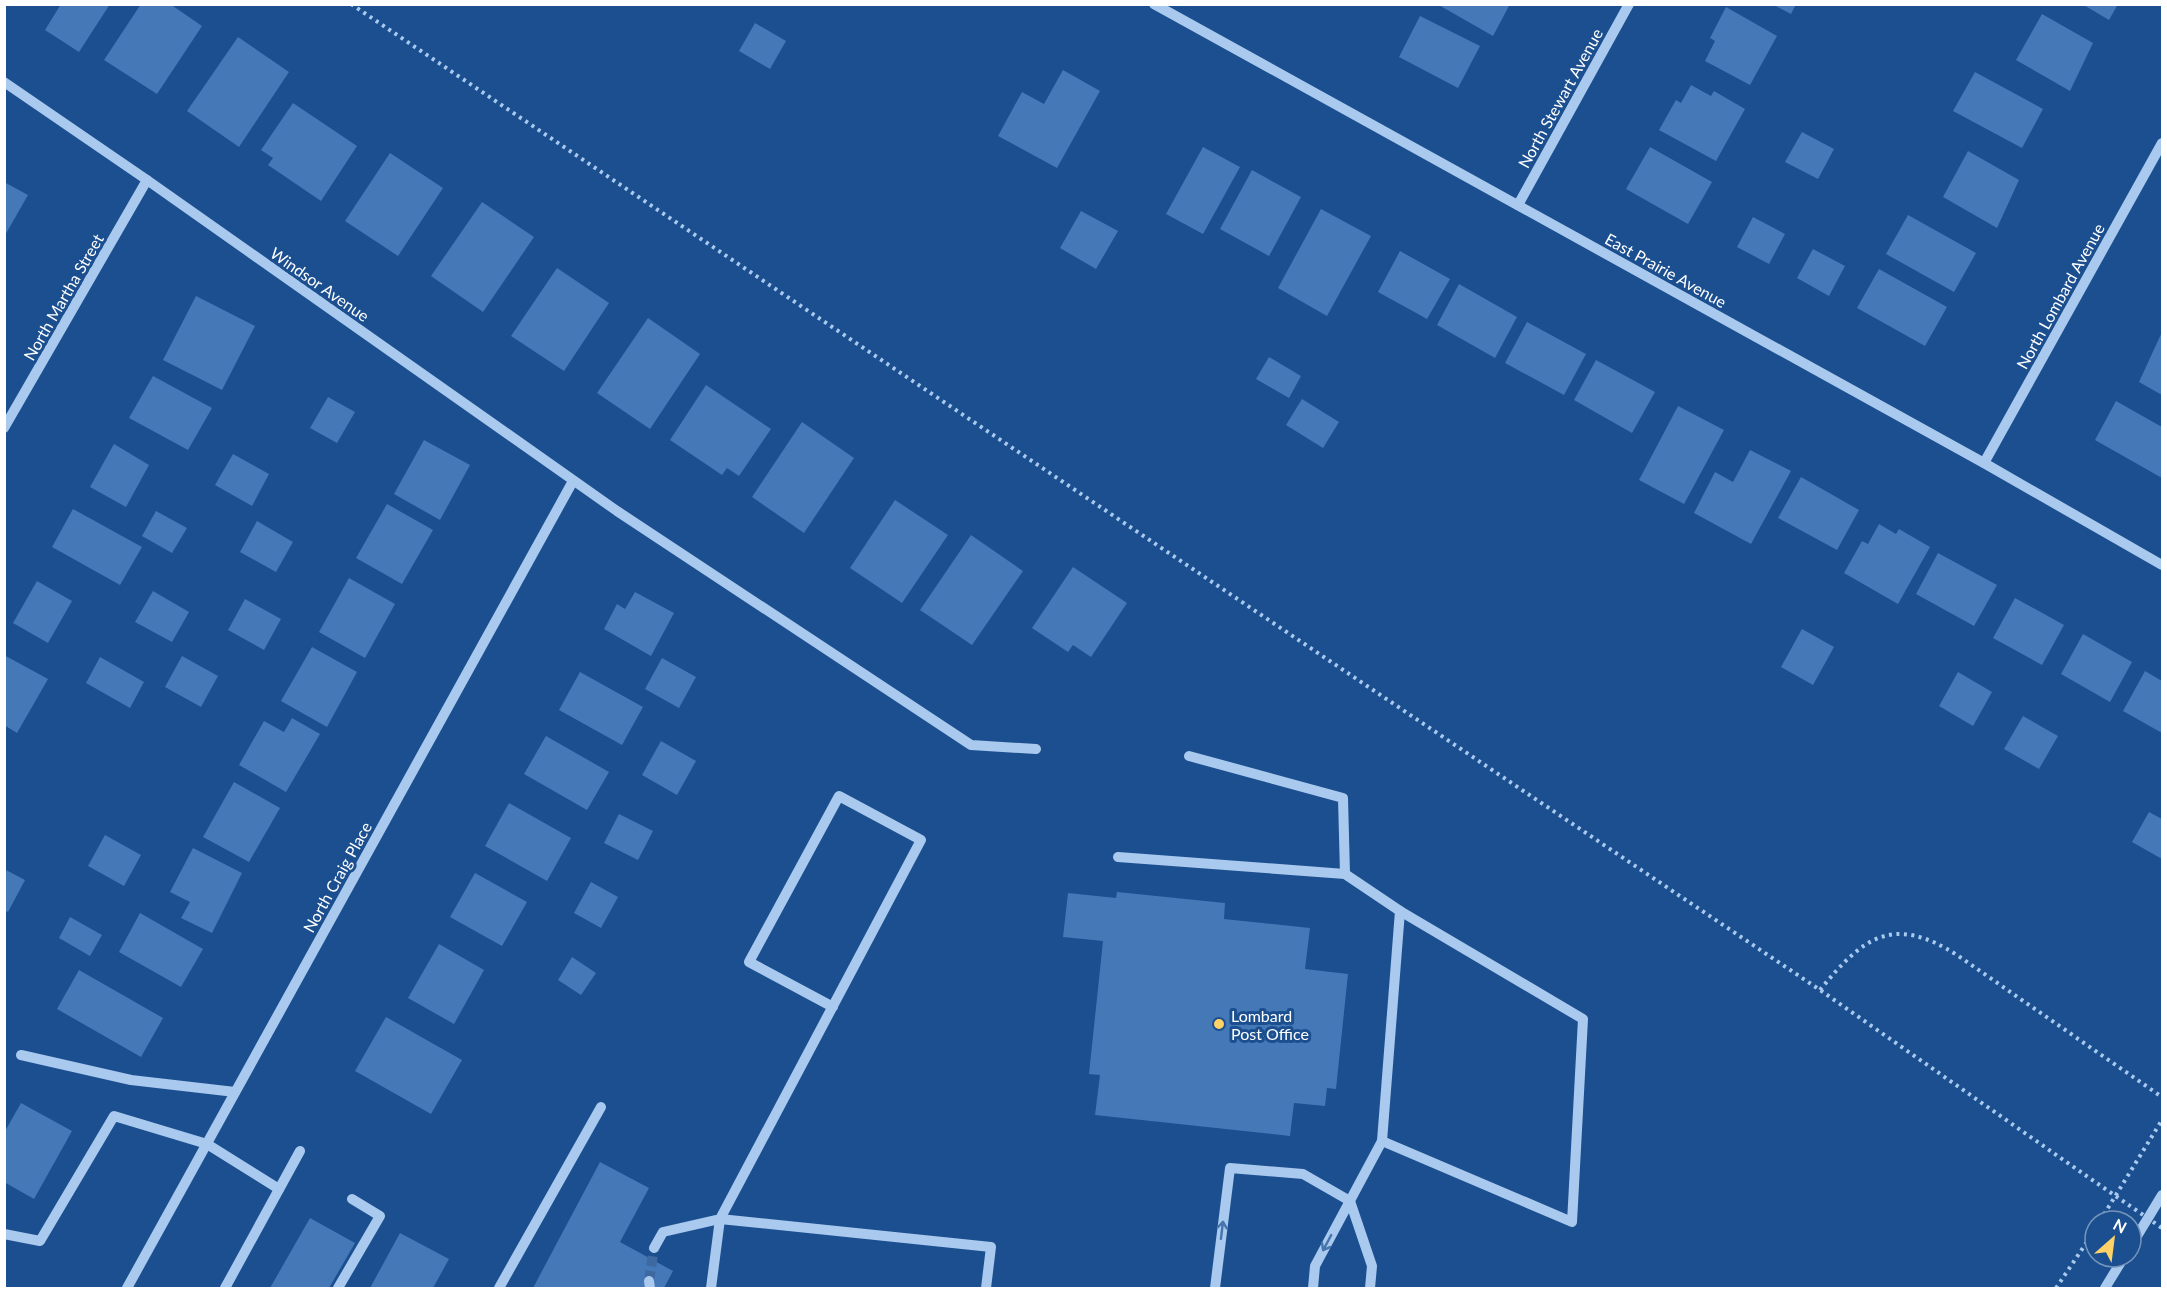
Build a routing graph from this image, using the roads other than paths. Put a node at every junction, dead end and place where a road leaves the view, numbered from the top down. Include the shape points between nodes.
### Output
1 (1154, 4) edge
2 (1629, 4) edge
3 (4, 82) edge
4 (2163, 143) edge
5 (147, 180) junction
6 (1518, 206) junction
7 (4, 428) edge
8 (1984, 463) junction
9 (573, 481) junction
10 (2163, 566) edge
11 (1036, 749) dead end
12 (1189, 756) dead end
13 (1118, 857) dead end
14 (1345, 874) junction
15 (1400, 911) junction
16 (833, 1007) junction
17 (21, 1055) dead end
18 (235, 1092) junction
19 (601, 1107) dead end
20 (1382, 1141) junction
21 (207, 1144) junction
22 (300, 1151) dead end
23 (279, 1189) junction
24 (2163, 1195) edge
25 (352, 1198) dead end
26 (1350, 1201) junction
27 (720, 1219) junction
28 (2143, 1227) edge
29 (4, 1234) edge
30 (654, 1248) tunnel mouth
31 (2117, 1269) edge
32 (127, 1288) edge
33 (225, 1288) edge
34 (338, 1288) edge
35 (499, 1288) edge
36 (711, 1288) edge
37 (986, 1288) edge
38 (1215, 1288) edge
39 (1313, 1288) edge
40 (1370, 1288) edge
41 (2105, 1288) edge

1 - 6 street, East Prairie Avenue
2 - 6 street, North Stewart Avenue
3 - 5 street, Windsor Avenue
4 - 8 street, North Lombard Avenue
5 - 7 street, North Martha Street
5 - 9 street, Windsor Avenue
6 - 8 street, East Prairie Avenue
8 - 10 street, East Prairie Avenue
9 - 11 street, Windsor Avenue via 971,745
9 - 18 street, North Craig Place
12 - 14 street via 1343,798
13 - 14 street
14 - 15 street
15 - 20 street
15 - 20 street via 1583,1019 1572,1222
16 - 16 street via 921,840 839,796 749,962
16 - 27 street
17 - 18 street via 131,1080
18 - 21 street, North Craig Place
19 - 35 street
20 - 26 street
21 - 23 street
21 - 29 street via 114,1116 40,1241
21 - 32 street, North Craig Place
22 - 23 street
23 - 33 street
24 - 28 street
25 - 34 street via 380,1216
38 -> 26 street via 1230,1168 1303,1174
26 -> 39 street via 1315,1266
26 - 40 street via 1372,1266
27 - 30 street via 663,1232
27 - 36 street
27 - 37 street via 991,1247
31 - 41 street

